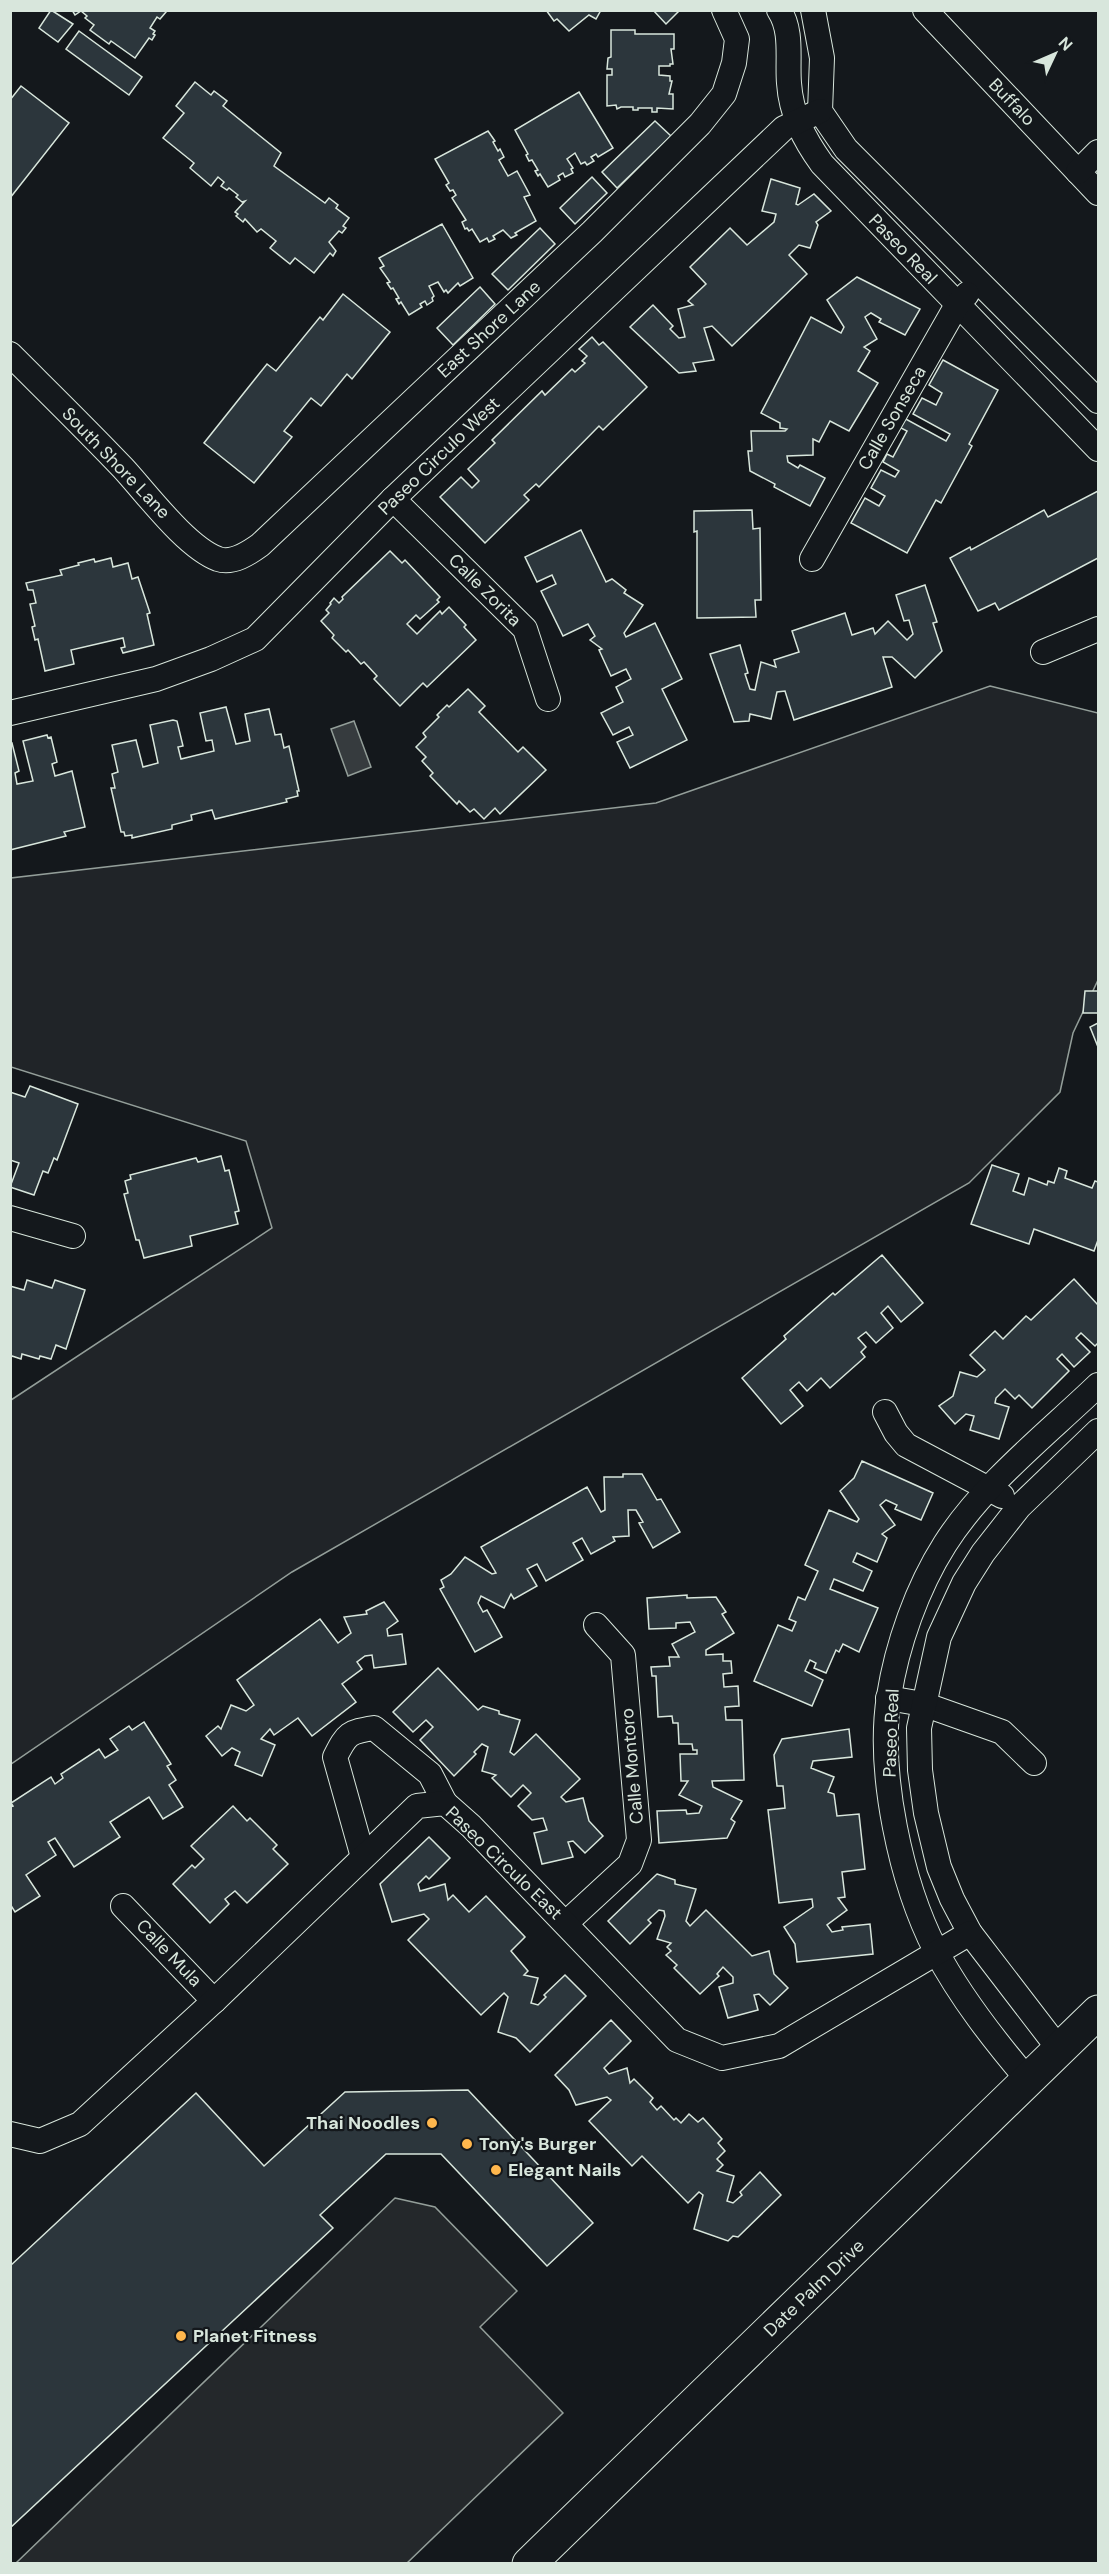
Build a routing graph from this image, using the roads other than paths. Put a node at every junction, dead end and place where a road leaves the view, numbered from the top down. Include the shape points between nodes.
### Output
1 (724, 10) edge
2 (925, 10) edge
3 (817, 13) edge
4 (783, 21) edge
5 (820, 111) junction
6 (797, 122) junction
7 (1098, 152) edge
8 (1078, 172) junction
9 (1098, 193) edge
10 (980, 282) junction
11 (957, 305) junction
12 (10, 354) edge
13 (1098, 401) edge
14 (1098, 449) edge
15 (393, 499) junction
16 (812, 559) dead end
17 (228, 560) joint
18 (1098, 629) edge
19 (1043, 652) dead end
20 (548, 699) dead end
21 (10, 713) edge
22 (10, 1218) edge
23 (73, 1236) dead end
24 (1098, 1385) edge
25 (885, 1412) dead end
26 (1098, 1431) edge
27 (989, 1489) junction
28 (1019, 1507) junction
29 (596, 1625) dead end
30 (888, 1698) junction
31 (923, 1704) junction
32 (1034, 1763) dead end
33 (445, 1803) junction
34 (363, 1857) junction
35 (123, 1906) dead end
36 (566, 1923) junction
37 (970, 1933) junction
38 (936, 1951) junction
39 (214, 2001) junction
40 (1098, 2012) edge
41 (1059, 2049) junction
42 (1028, 2080) junction
43 (10, 2134) edge
44 (529, 2564) edge

1 - 17 street, East Shore Lane via 737,39 730,77 724,94 700,124 592,232 260,545
2 - 8 street, Buffalo
3 - 4 street
3 - 5 street via 822,58
4 - 6 street, Paseo Real via 788,82
5 - 6 street, Paseo Circulo West
5 - 10 street, Paseo Real via 846,149
6 - 11 street, Paseo Real via 822,164
6 - 15 street, Paseo Circulo West via 784,128
7 - 8 street
8 - 9 street, Buffalo
10 - 11 street, Calle Sonseca
10 - 13 street, Paseo Real
11 - 14 street, Paseo Real
11 - 16 street, Calle Sonseca
12 - 17 street, South Shore Lane via 186,536 204,552
15 - 20 street, Calle Zorita via 525,629
15 - 21 street, Paseo Circulo West via 255,639 156,679
18 - 19 street
22 - 23 street
24 - 27 street, Paseo Real
25 - 27 street via 906,1445
26 - 28 street, Paseo Real
27 - 28 street
27 - 30 street, Paseo Real via 945,1545 927,1578 897,1658
28 - 31 street, Paseo Real via 983,1553 950,1611 939,1637
29 - 36 street, Calle Montoro via 623,1655 639,1840 630,1864
30 - 31 street
30 - 38 street, Paseo Real via 889,1788 895,1829 904,1871
31 - 32 street via 1002,1732
31 - 37 street, Paseo Real via 920,1770 926,1813 939,1867
33 - 34 street, Paseo Circulo East via 417,1806
33 - 34 street via 430,1774 374,1728 353,1731 335,1756
33 - 36 street, Paseo Circulo East
34 - 39 street, Paseo Circulo East
35 - 39 street, Calle Mula
36 - 38 street, Paseo Circulo East via 677,2040 722,2058 779,2046
37 - 38 street, Paseo Circulo East
37 - 41 street, Paseo Real
38 - 42 street, Paseo Real via 991,2035
39 - 43 street, Paseo Circulo East via 80,2124 40,2141
40 - 41 main road, Date Palm Drive
41 - 42 main road, Date Palm Drive
42 - 44 main road, Date Palm Drive

